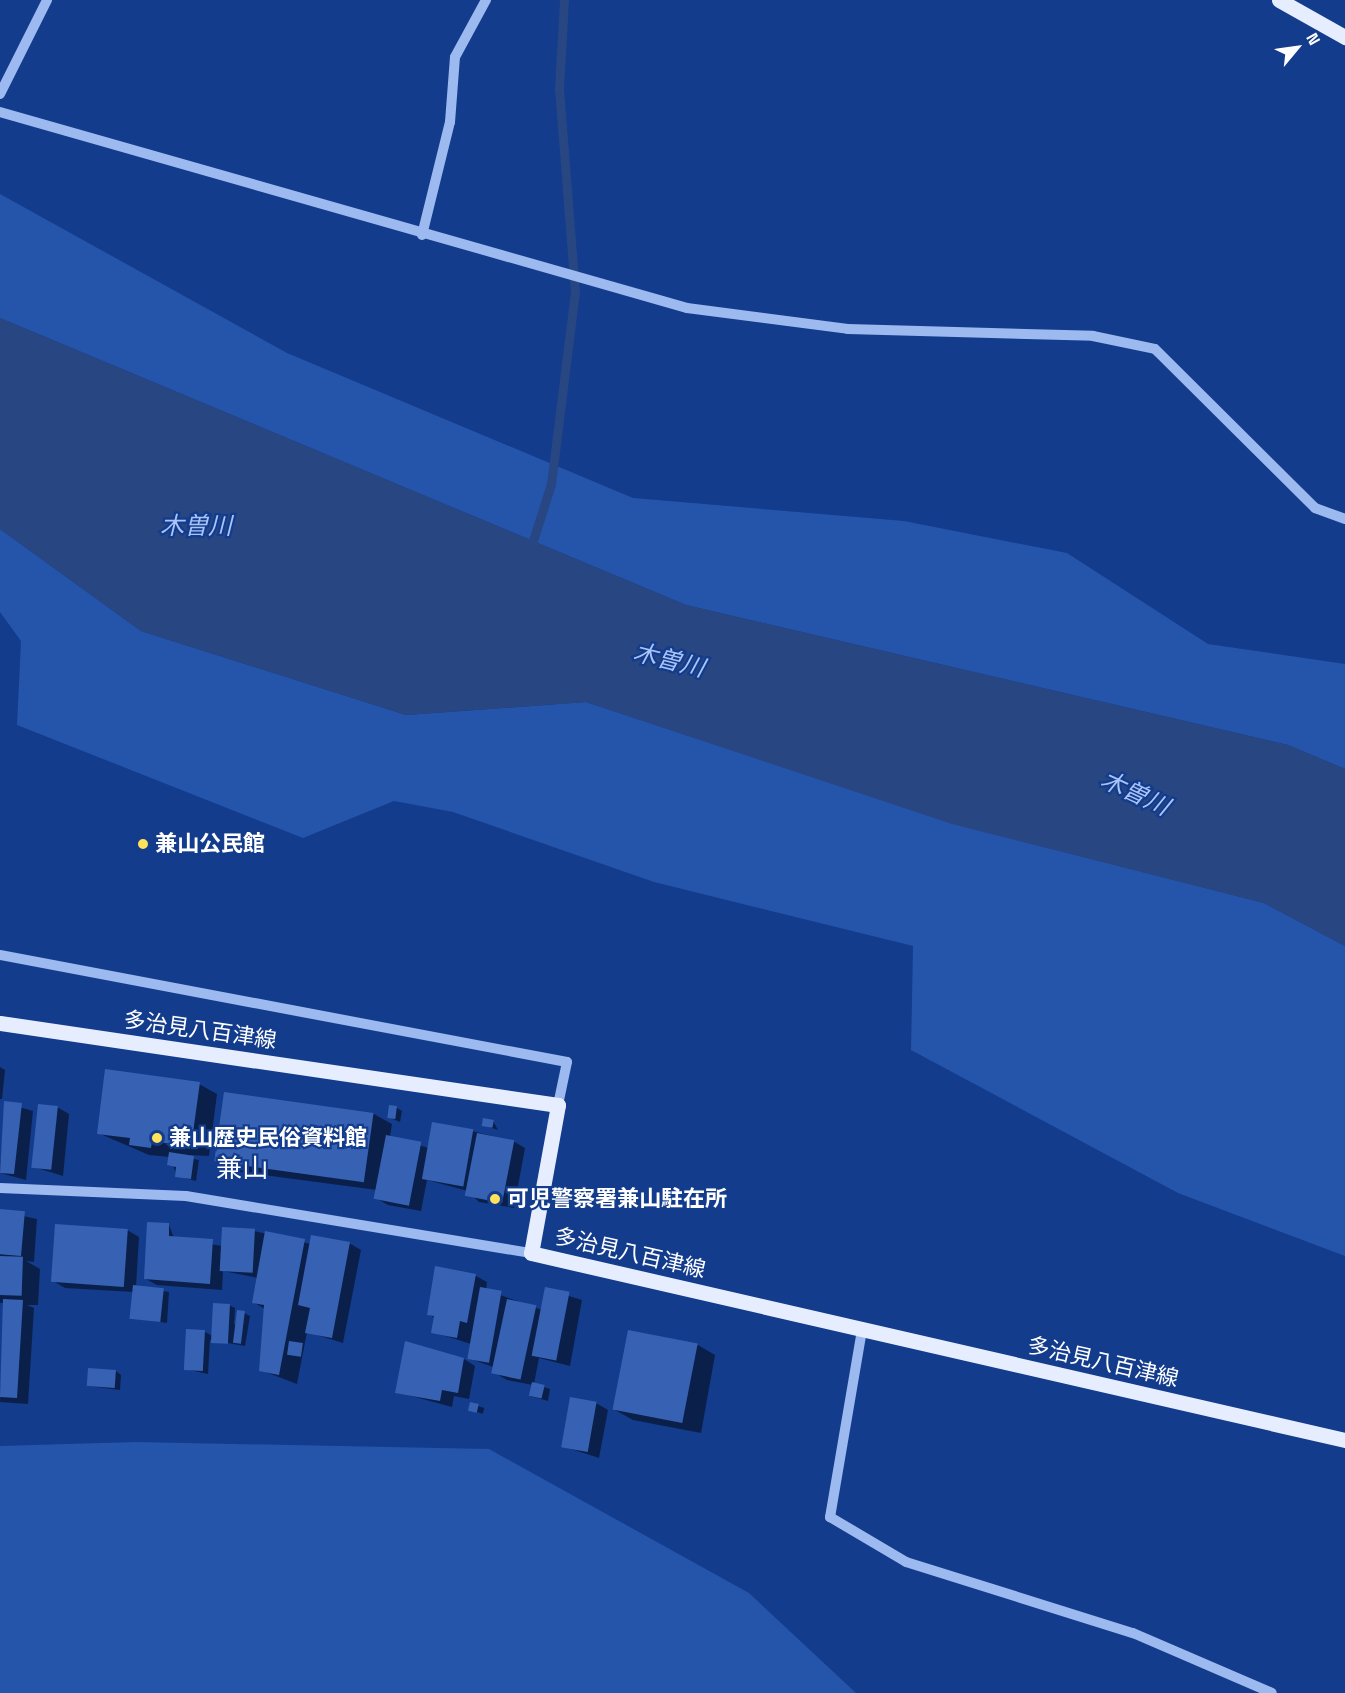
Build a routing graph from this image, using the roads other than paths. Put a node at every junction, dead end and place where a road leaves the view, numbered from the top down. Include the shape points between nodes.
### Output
1 (47, 0) edge
2 (486, 0) edge
3 (1279, 0) edge
4 (1345, 37) edge
5 (0, 94) edge
6 (0, 112) edge
7 (422, 235) junction
8 (1345, 519) edge
9 (0, 955) edge
10 (0, 1023) edge
11 (558, 1105) junction
12 (0, 1188) edge
13 (531, 1253) junction
14 (862, 1330) junction
15 (1345, 1440) edge
16 (1272, 1693) edge

1 - 5 street
2 - 7 street via 455,57 450,122
3 - 4 main road
6 - 7 street
7 - 8 street via 687,308 848,329 1093,336 1155,349 1315,508
9 - 11 street via 567,1062
10 - 11 main road, 多治見八百津線
11 - 13 main road, 多治見八百津線
12 - 13 street via 186,1196
13 - 14 main road, 多治見八百津線
14 - 15 main road, 多治見八百津線
14 - 16 street via 830,1517 906,1562 1133,1633

